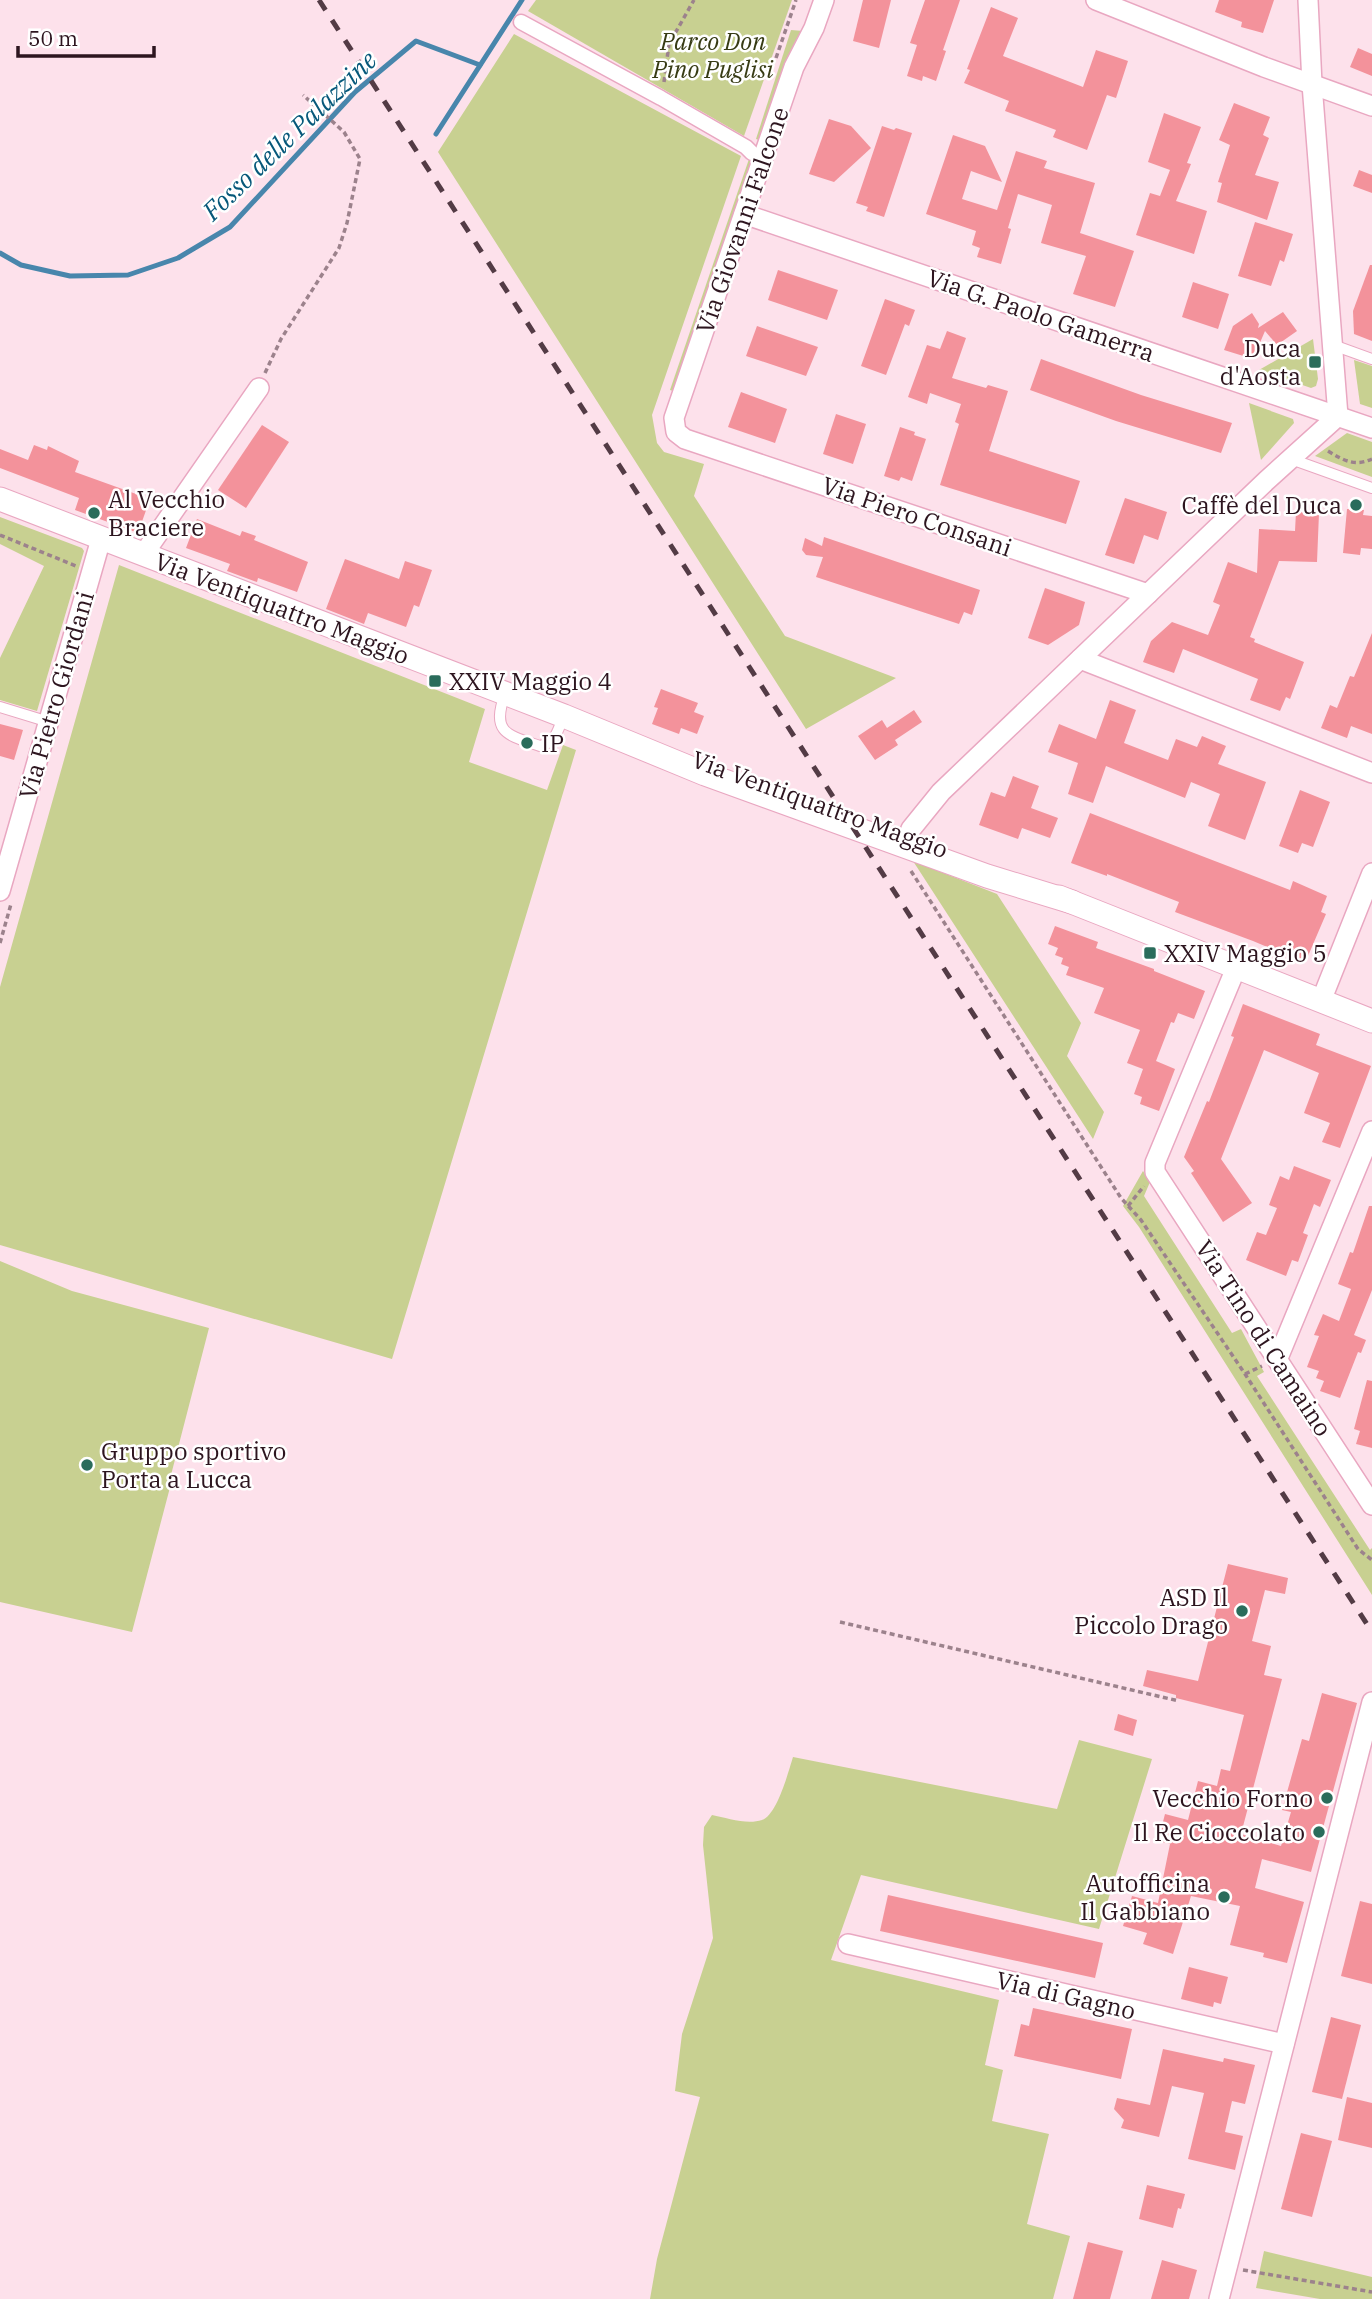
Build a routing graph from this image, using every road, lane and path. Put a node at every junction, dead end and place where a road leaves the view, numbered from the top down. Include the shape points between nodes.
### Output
1 (694, 0) edge
2 (824, 0) edge
3 (1096, 0) edge
4 (1308, 0) edge
5 (522, 23) dead end
6 (1312, 84) junction
7 (303, 95) dead end
8 (661, 98) junction
9 (1372, 106) edge
10 (752, 153) dead end
11 (744, 214) junction
12 (1333, 345) junction
13 (1372, 359) edge
14 (259, 388) joint
15 (1338, 416) junction
16 (1372, 428) edge
17 (1312, 438) junction
18 (685, 439) joint
19 (1290, 458) junction
20 (1372, 459) edge
21 (1372, 488) edge
22 (0, 499) edge
23 (0, 535) edge
24 (101, 539) junction
25 (143, 555) junction
26 (82, 569) dead end
27 (1148, 594) junction
28 (1080, 659) junction
29 (506, 694) junction
30 (0, 707) edge
31 (564, 716) junction
32 (49, 722) junction
33 (1372, 773) edge
34 (907, 841) junction
35 (3, 866) edge
36 (911, 871) dead end
37 (1372, 873) edge
38 (0, 891) edge
39 (1236, 968) junction
40 (1321, 1001) junction
41 (1372, 1021) edge
42 (1372, 1131) edge
43 (1278, 1358) junction
44 (1372, 1505) edge
45 (1372, 1560) edge
46 (840, 1622) dead end
47 (1179, 1702) dead end
48 (1372, 1702) edge
49 (1365, 1760) edge
50 (848, 1944) dead end
51 (1284, 2044) junction
52 (1227, 2267) junction
53 (1372, 2292) edge
54 (1219, 2299) edge

1 - 8 path via 668,44
2 - 11 street, Via Giovanni Falcone via 794,67
3 - 6 street
4 - 6 street
5 - 8 street
6 - 9 street
6 - 12 street
7 - 14 path via 344,132 360,159 339,248 281,339
8 - 10 street
11 - 15 street, Via G. Paolo Gamerra
11 - 18 street, Via Giovanni Falcone via 674,418 676,432
12 - 13 lane
12 - 15 street
14 - 25 street
15 - 16 street, Via G. Paolo Gamerra
15 - 17 street
17 - 19 street
17 - 20 path via 1349,463
18 - 27 street, Via Piero Consani
19 - 21 lane
19 - 27 street
22 - 24 street, Via Ventiquattro Maggio
23 - 26 path
24 - 25 street, Via Ventiquattro Maggio
24 - 32 street, Via Pietro Giordani
25 - 29 street, Via Ventiquattro Maggio
27 - 28 street
28 - 33 street
28 - 34 street via 941,792
29 - 31 street, Via Ventiquattro Maggio
29 - 31 lane via 499,714 501,727 509,735 545,745 554,738
30 - 32 lane
31 - 34 street, Via Ventiquattro Maggio via 705,774
32 - 35 street, Via Pietro Giordani
34 - 39 street, Via Ventiquattro Maggio via 993,866
35 - 38 street, Via Pietro Giordani
36 - 45 path via 1121,1198 1148,1231 1358,1549
37 - 40 street
39 - 40 street, Via Ventiquattro Maggio
39 - 43 street, Via Tino di Camaino via 1155,1172
40 - 41 street, Via Ventiquattro Maggio
42 - 43 street
43 - 44 street, Via Tino di Camaino
46 - 47 path
48 - 49 street
49 - 51 street
50 - 51 street, Via di Gagno
51 - 52 street
52 - 53 path
52 - 54 street

